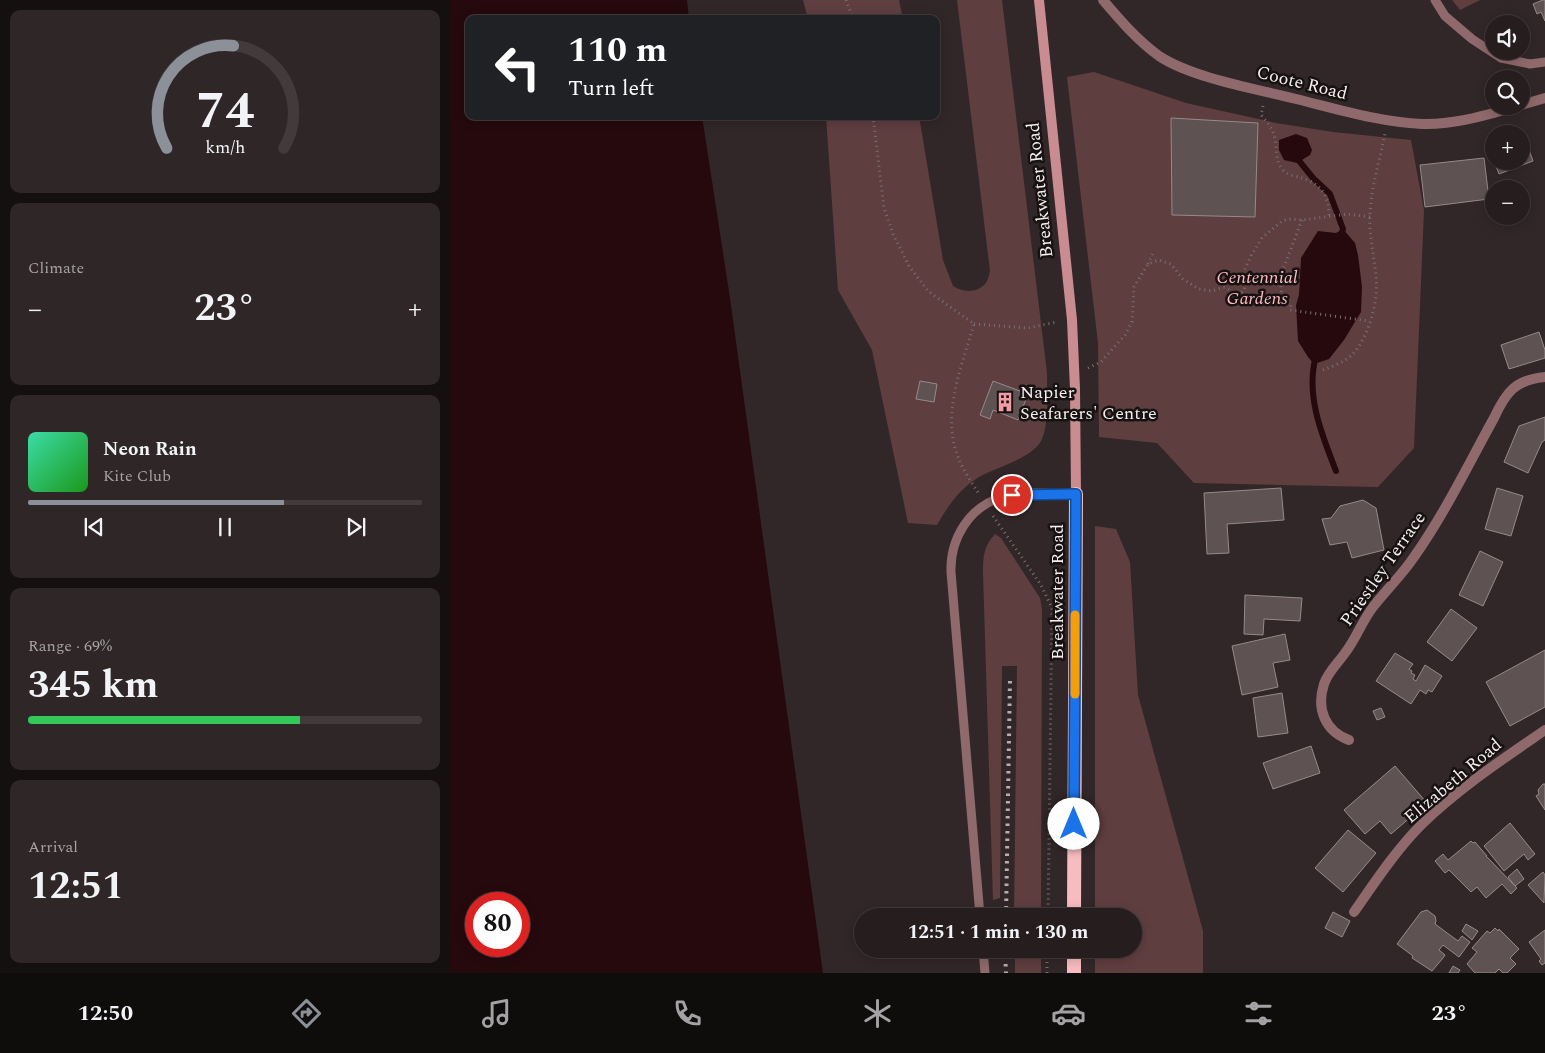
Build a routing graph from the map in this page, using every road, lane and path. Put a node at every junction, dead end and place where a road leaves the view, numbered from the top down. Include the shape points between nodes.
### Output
1 (846, 0) edge
2 (1039, 0) edge
3 (1103, 0) edge
4 (1435, 0) edge
5 (852, 15) edge
6 (1545, 62) edge
7 (1266, 92) junction
8 (1545, 98) edge
9 (1530, 103) edge
10 (1485, 115) edge
11 (1387, 120) junction
12 (1331, 216) junction
13 (1370, 217) junction
14 (1302, 220) junction
15 (1154, 251) dead end
16 (1148, 264) junction
17 (1072, 320) junction
18 (1369, 321) junction
19 (974, 324) dead end
20 (1101, 362) dead end
21 (1323, 370) dead end
22 (1545, 378) edge
23 (1076, 494) junction
24 (1545, 730) edge
25 (1349, 740) dead end
26 (979, 908) edge
27 (1074, 908) edge
28 (1354, 912) dead end
29 (984, 958) edge
30 (1047, 958) edge
31 (1074, 958) edge
32 (985, 973) edge
33 (1047, 973) edge
34 (1074, 973) edge

1 - 5 path
2 - 17 main road, Breakwater Road
3 - 7 street, Coote Road via 1126,27 1160,56 1194,72
4 - 6 lane via 1446,16 1500,58 1530,64
7 - 11 street, Coote Road
7 - 12 path via 1262,115 1275,137 1279,165 1286,173 1316,184 1329,204
8 - 9 street, Coote Road
10 - 11 street, Coote Road via 1444,123
11 - 13 path
12 - 13 path
12 - 14 path
13 - 18 path via 1376,302
14 - 16 path via 1282,221 1262,238 1245,267 1244,291 1238,294 1224,287 1212,291 1199,289 1183,279 1172,264 1158,260
14 - 18 path via 1280,277 1282,298 1291,304 1290,310
15 - 16 path
16 - 20 path via 1134,286 1132,322
17 - 19 path via 1028,328
17 - 23 main road, Breakwater Road
18 - 21 path via 1352,355
22 - 25 street, Priestley Terrace via 1521,383 1502,400 1433,529 1413,559 1371,609 1346,652 1328,674 1322,695 1324,717 1338,736
23 - 26 lane via 1022,494 994,500 965,522 953,546 951,572
23 - 27 highway, Breakwater Road
24 - 28 street, Elizabeth Road via 1485,771 1422,824
29 - 32 lane
30 - 33 path
31 - 34 highway

